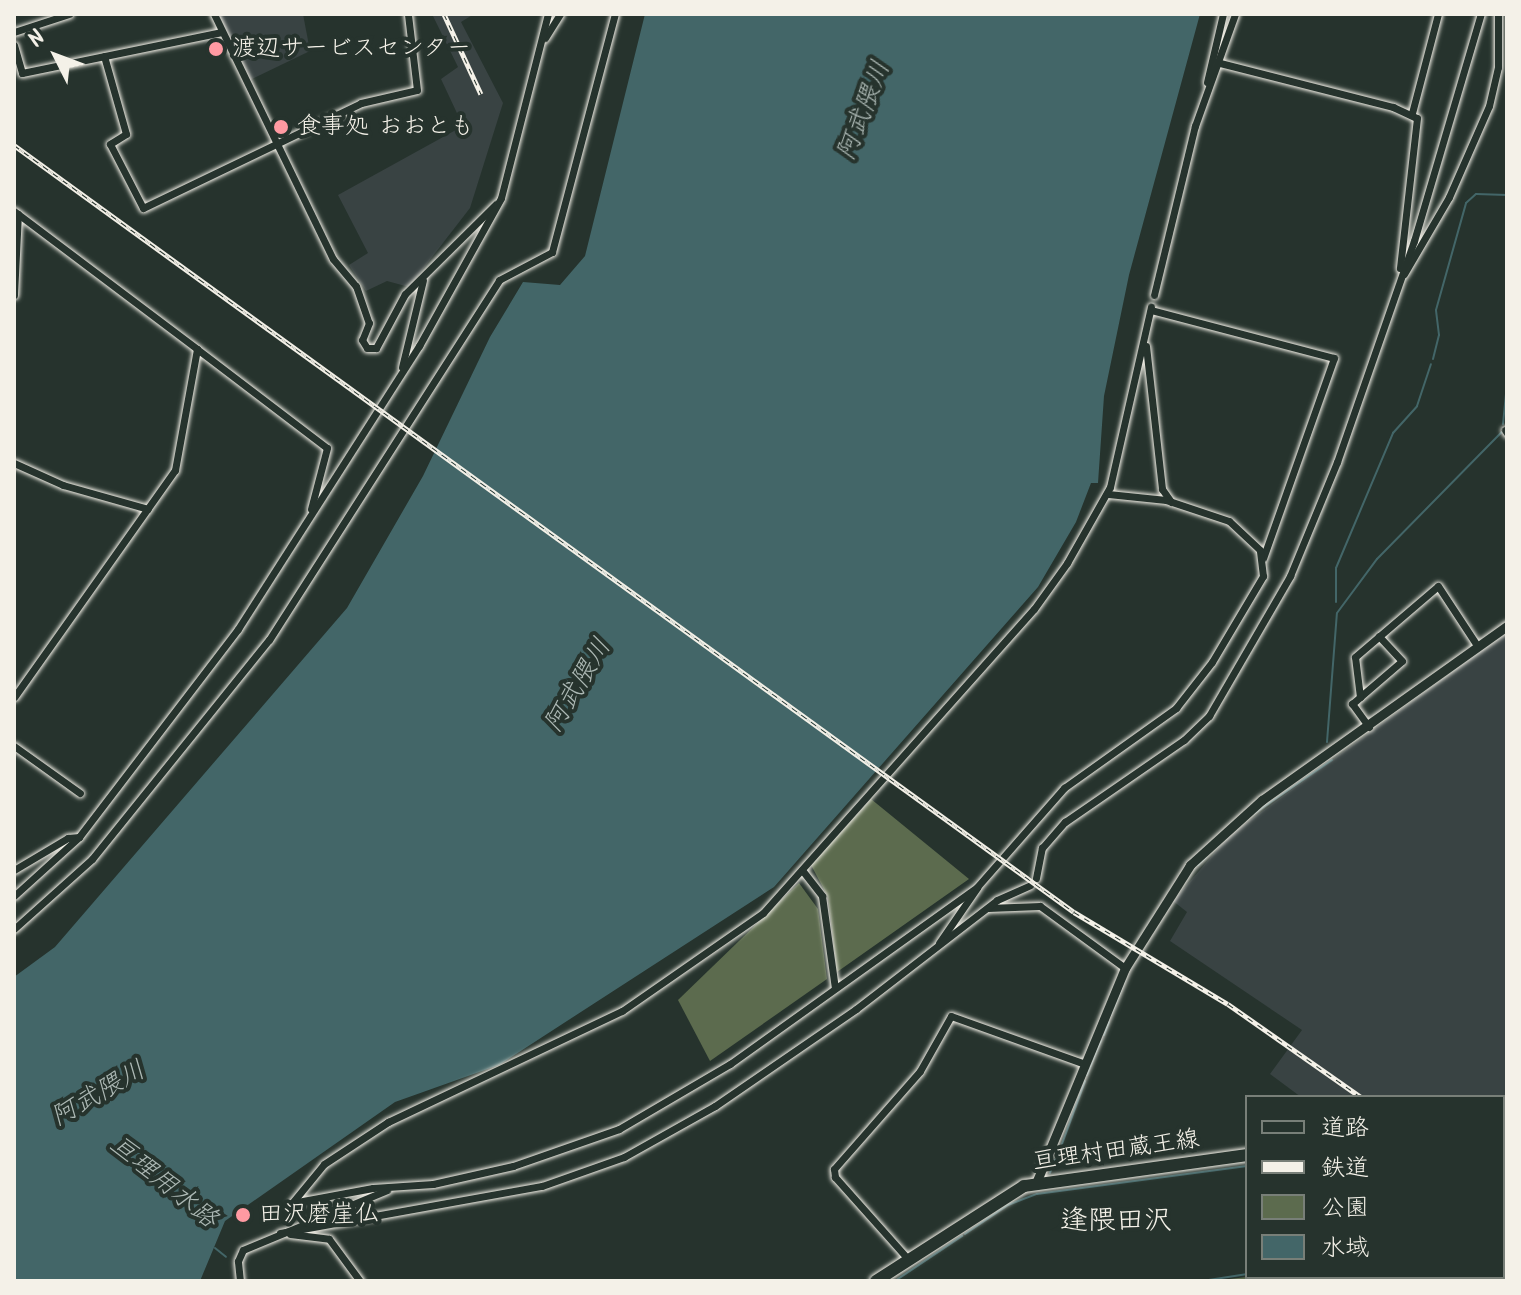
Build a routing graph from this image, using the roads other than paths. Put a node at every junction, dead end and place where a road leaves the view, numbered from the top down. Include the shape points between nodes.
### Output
1 (69, 14) edge
2 (214, 14) edge
3 (408, 14) edge
4 (548, 14) edge
5 (560, 14) edge
6 (615, 14) edge
7 (1223, 14) edge
8 (1235, 14) edge
9 (1438, 14) edge
10 (1481, 14) edge
11 (1498, 14) edge
12 (14, 32) edge
13 (222, 32) junction
14 (544, 39) junction
15 (14, 45) edge
16 (104, 56) junction
17 (1220, 63) junction
18 (1507, 83) edge
19 (1495, 85) junction
20 (1203, 97) junction
21 (1412, 113) junction
22 (276, 142) junction
23 (501, 198) junction
24 (16, 212) edge
25 (423, 280) junction
26 (1399, 280) junction
27 (14, 295) edge
28 (1154, 295) dead end
29 (1145, 340) junction
30 (197, 349) junction
31 (400, 375) junction
32 (14, 463) edge
33 (1108, 494) junction
34 (1174, 504) junction
35 (148, 509) junction
36 (311, 513) junction
37 (1263, 558) junction
38 (1507, 626) edge
39 (1379, 636) junction
40 (1478, 647) junction
41 (18, 684) edge
42 (14, 697) edge
43 (1360, 697) junction
44 (1369, 727) junction
45 (14, 746) edge
46 (80, 793) dead end
47 (79, 837) junction
48 (14, 870) edge
49 (802, 870) junction
50 (1036, 878) dead end
51 (1030, 885) dead end
52 (977, 887) junction
53 (14, 896) edge
54 (986, 909) junction
55 (14, 929) edge
56 (930, 954) junction
57 (1125, 968) junction
58 (835, 988) junction
59 (1085, 1064) junction
60 (1245, 1155) edge
61 (1036, 1183) junction
62 (393, 1187) junction
63 (280, 1233) junction
64 (908, 1259) junction
65 (240, 1281) edge
66 (360, 1281) edge
67 (876, 1281) edge

1 - 12 street
2 - 13 street
3 - 22 street via 417,90 361,103
4 - 14 street
5 - 14 street
6 - 55 street via 552,252 499,280 269,640 85,868
7 - 20 street
8 - 17 street
9 - 21 street
10 - 26 street via 1455,115
11 - 19 street
13 - 16 street
13 - 22 street
14 - 23 street
15 - 16 street via 22,73
16 - 22 street via 126,134 110,144 143,208
17 - 20 street
17 - 21 street
18 - 19 street
19 - 26 street via 1449,197
20 - 28 street
21 - 26 street via 1419,132
22 - 25 street via 333,259 346,269 363,302 369,323 362,345 376,348 405,294
23 - 25 street
23 - 31 street via 478,247
24 - 27 street
24 - 30 street
25 - 31 street
26 - 50 street via 1311,529 1231,684 1184,740 1065,822 1042,848
29 - 33 street
29 - 34 street via 1162,489
29 - 37 street via 1151,308 1334,358
30 - 35 street via 175,470
30 - 36 street via 327,448
31 - 36 street
32 - 35 street via 63,485
33 - 34 street
33 - 49 street via 1034,609 841,819
34 - 37 street via 1239,527
35 - 41 street
36 - 47 street via 238,629
37 - 52 street via 1263,576 1212,662 1176,708 1064,788
38 - 40 street
39 - 40 street via 1438,586
39 - 43 street via 1355,657
39 - 43 street via 1402,661
40 - 44 street
41 - 42 street
43 - 44 street via 1352,704
44 - 57 street via 1214,839 1166,896
45 - 46 street
47 - 48 street via 68,838
47 - 53 street
49 - 58 street via 822,896
49 - 62 street via 763,913 622,1011 388,1122 324,1164 292,1203
51 - 54 street
52 - 56 street
52 - 58 street
54 - 56 street
54 - 57 street via 1040,906
56 - 63 street via 696,1119 624,1157 542,1186
57 - 59 street
58 - 62 street via 730,1064 619,1129 513,1166
59 - 61 street
59 - 64 street via 951,1016 920,1071 834,1169 835,1177
60 - 61 main road, 亘理村田蔵王線
61 - 64 main road, 亘理村田蔵王線 via 1001,1197
62 - 63 street
63 - 65 street via 243,1250
63 - 66 street via 329,1239
64 - 67 main road, 亘理村田蔵王線

